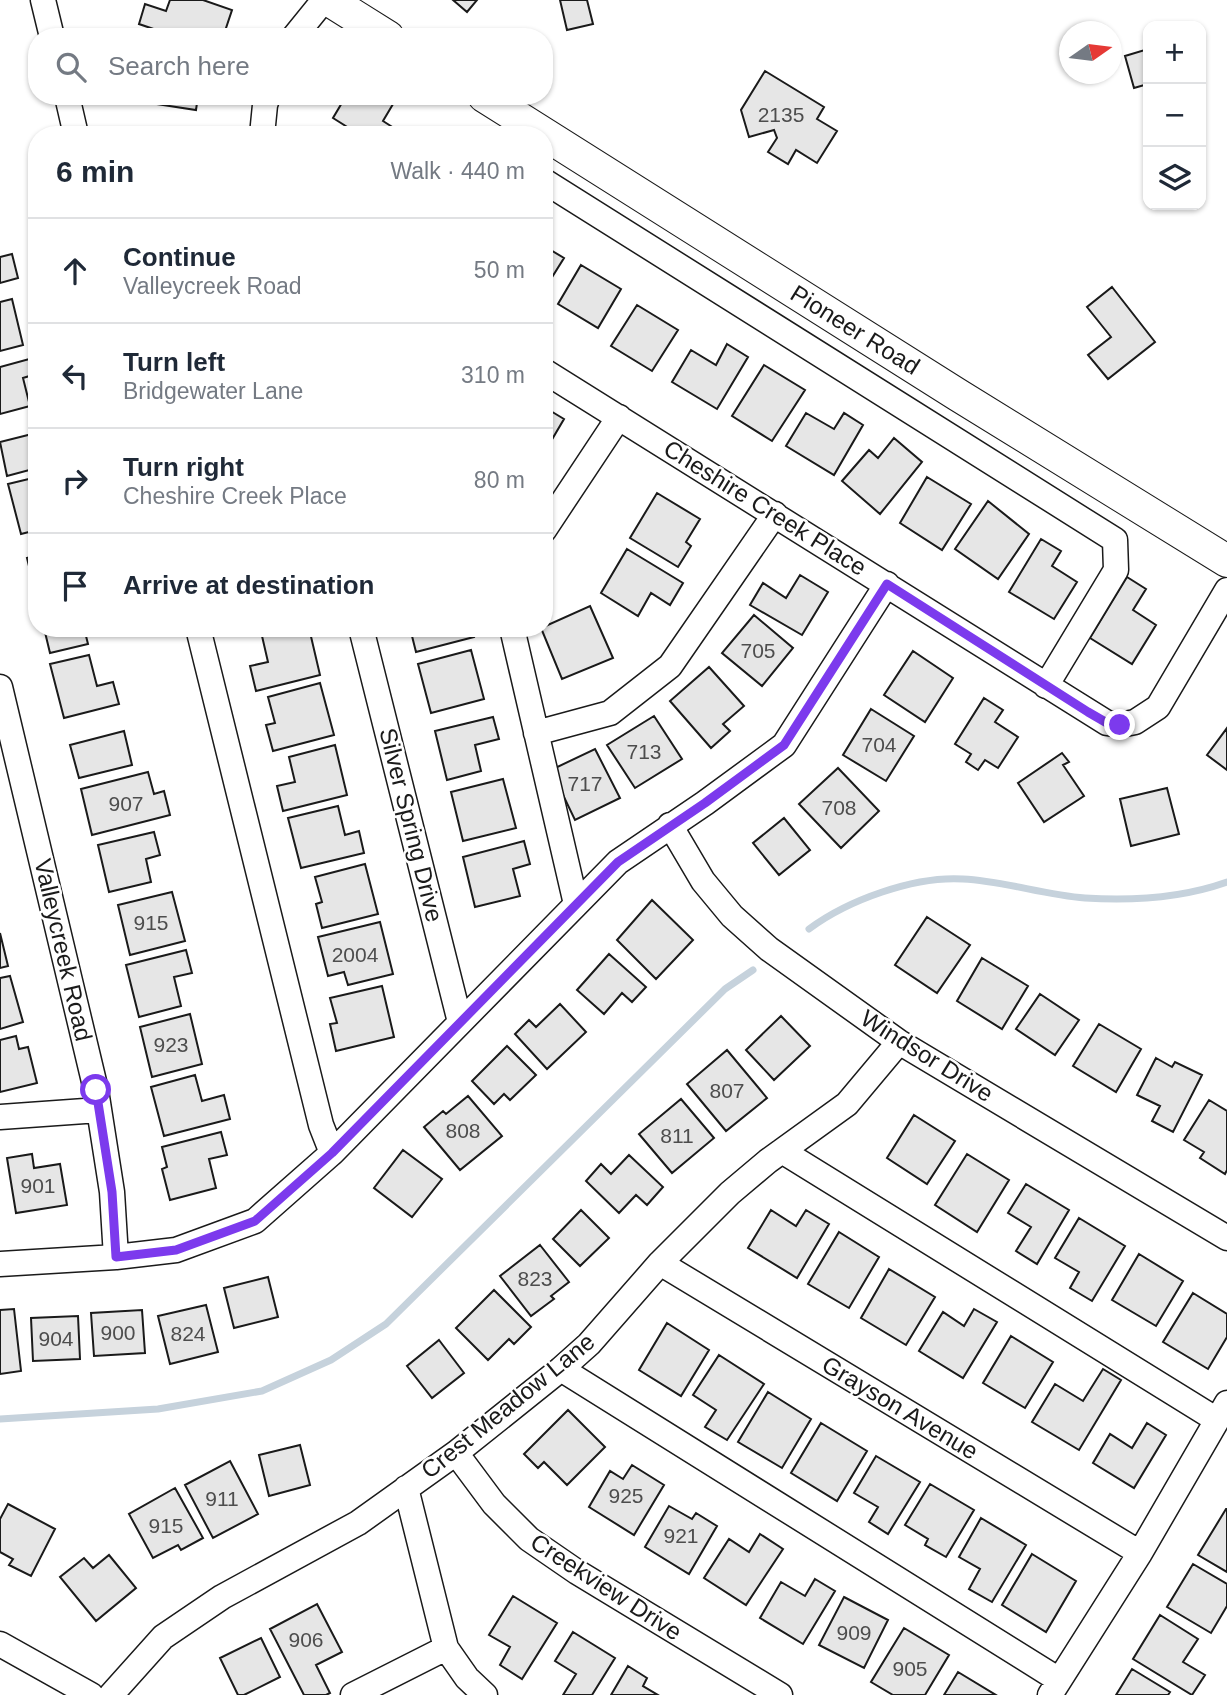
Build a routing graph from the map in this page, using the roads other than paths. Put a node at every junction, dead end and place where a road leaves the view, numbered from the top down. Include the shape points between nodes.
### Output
1 (43, 0) edge
2 (326, 0) edge
3 (50, 28) edge
4 (302, 28) edge
5 (373, 28) edge
6 (69, 105) edge
7 (265, 105) edge
8 (498, 105) edge
9 (74, 126) edge
10 (263, 126) edge
11 (532, 126) edge
12 (553, 140) edge
13 (553, 187) edge
14 (553, 376) edge
15 (619, 417) junction
16 (775, 514) junction
17 (553, 516) edge
18 (1227, 561) edge
19 (887, 584) junction
20 (1227, 590) edge
21 (200, 637) edge
22 (364, 637) edge
23 (514, 637) edge
24 (1046, 686) junction
25 (0, 687) edge
26 (536, 733) junction
27 (670, 825) junction
28 (576, 904) junction
29 (460, 1022) junction
30 (899, 1042) junction
31 (99, 1110) junction
32 (0, 1117) edge
33 (782, 1151) junction
34 (332, 1153) junction
35 (1227, 1238) edge
36 (116, 1257) junction
37 (660, 1263) junction
38 (0, 1264) edge
39 (561, 1369) junction
40 (1222, 1411) edge
41 (456, 1453) junction
42 (406, 1488) junction
43 (1140, 1553) junction
44 (0, 1644) edge
45 (446, 1648) junction
46 (1055, 1688) edge
47 (85, 1694) edge
48 (111, 1695) edge
49 (353, 1695) edge
50 (485, 1695) edge
51 (780, 1695) edge

1 - 3 street
2 - 4 street
2 - 5 main road
6 - 9 street
7 - 10 street
8 - 11 main road, Pioneer Road
12 - 18 main road, Pioneer Road
13 - 24 street via 1115,540 1116,569
14 - 15 street, Cheshire Creek Place
15 - 16 street, Cheshire Creek Place
15 - 17 street
16 - 19 street, Cheshire Creek Place
16 - 26 street via 670,666 610,713
19 - 24 street, Cheshire Creek Place
19 - 27 street via 784,745
20 - 24 street, Cheshire Creek Place via 1158,706 1135,722 1107,723
21 - 34 street via 320,1125
22 - 29 street, Silver Spring Drive
23 - 26 street
25 - 31 street, Valleycreek Road
26 - 28 street
27 - 28 street via 618,862
27 - 30 street, Windsor Drive via 703,881 732,916 769,949
28 - 29 street
29 - 34 street
30 - 33 street, Crest Meadow Lane via 847,1104
30 - 35 street, Windsor Drive
31 - 32 street
31 - 36 street, Valleycreek Road
33 - 37 street, Crest Meadow Lane via 730,1193
33 - 40 street
34 - 36 street via 255,1221 176,1250
36 - 38 street
37 - 39 street, Crest Meadow Lane
37 - 43 street, Grayson Avenue
39 - 41 street, Crest Meadow Lane
39 - 46 street
40 - 43 street
41 - 42 street, Crest Meadow Lane
41 - 51 street, Creekview Drive via 494,1504 528,1539
42 - 45 street
42 - 48 street, Crest Meadow Lane via 358,1523 222,1597 163,1637
43 - 46 street
44 - 47 street
45 - 49 street
45 - 50 street

